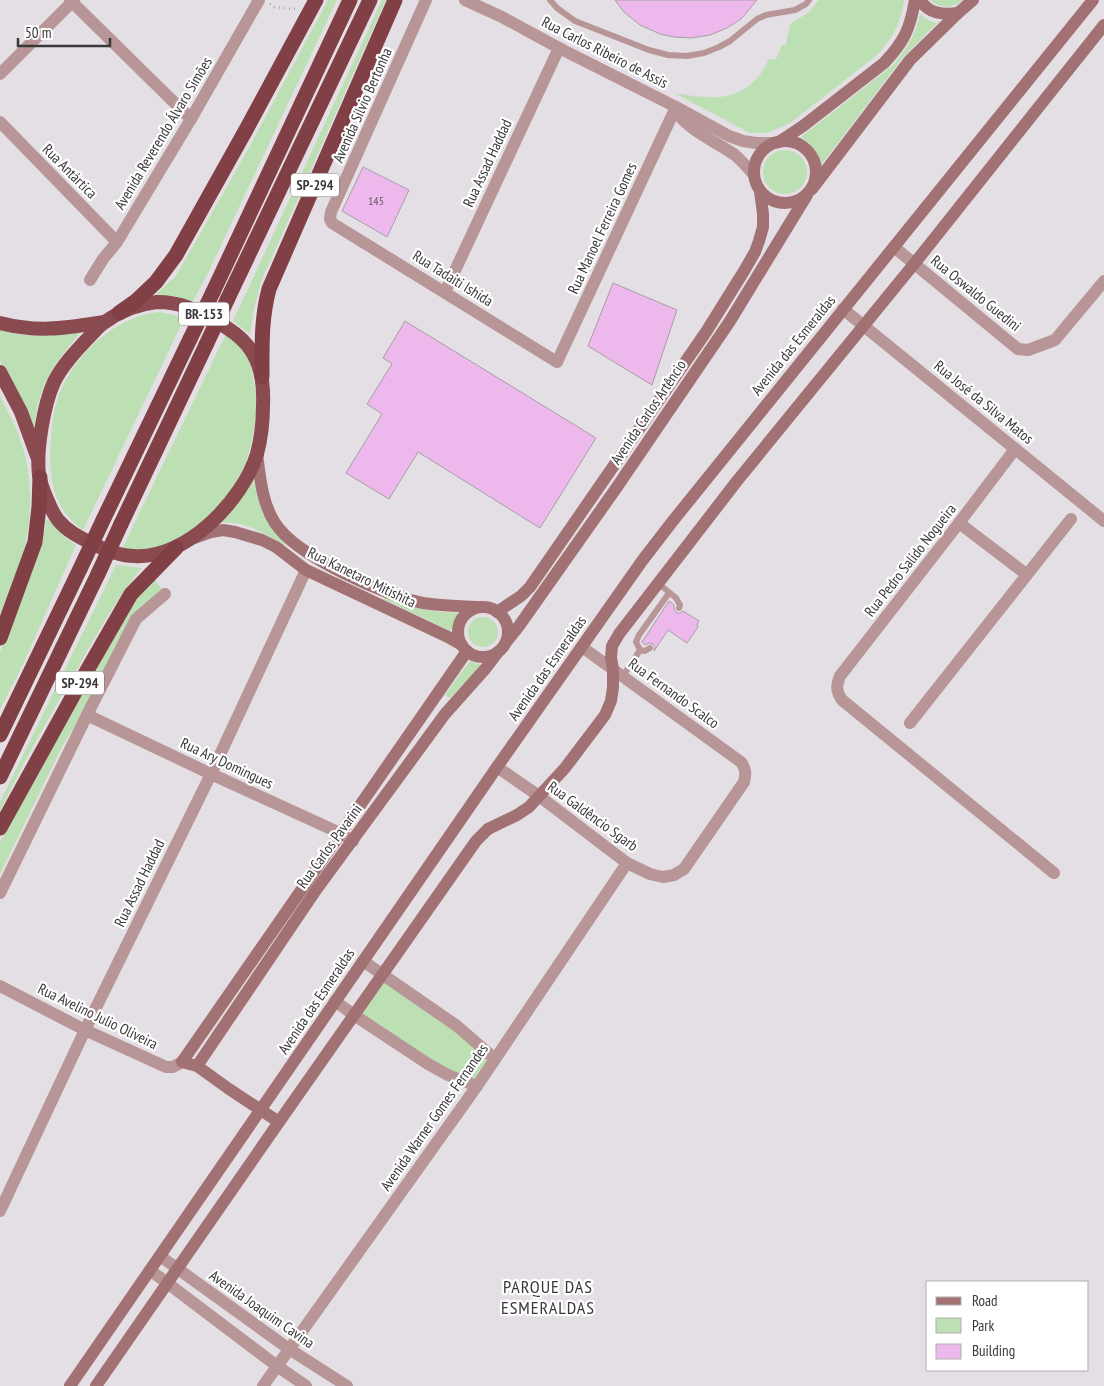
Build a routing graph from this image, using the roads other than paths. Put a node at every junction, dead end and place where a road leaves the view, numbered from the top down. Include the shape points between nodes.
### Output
1 (259, 0) edge
2 (316, 0) edge
3 (350, 0) edge
4 (370, 0) edge
5 (395, 0) edge
6 (426, 0) edge
7 (465, 0) edge
8 (484, 0) edge
9 (550, 0) edge
10 (809, 0) edge
11 (915, 0) edge
12 (920, 0) edge
13 (1093, 0) edge
14 (72, 1) edge
15 (972, 1) edge
16 (958, 12) junction
17 (502, 17) junction
18 (1104, 25) edge
19 (559, 48) junction
20 (0, 74) edge
21 (676, 107) junction
22 (191, 120) junction
23 (0, 122) edge
24 (777, 142) junction
25 (754, 175) junction
26 (760, 192) junction
27 (810, 192) junction
28 (332, 223) joint
29 (117, 242) junction
30 (894, 247) junction
31 (914, 264) junction
32 (90, 280) dead end
33 (1104, 281) edge
34 (445, 292) junction
35 (843, 309) junction
36 (119, 313) junction
37 (104, 322) junction
38 (0, 323) edge
39 (864, 325) junction
40 (557, 362) joint
41 (0, 372) edge
42 (262, 377) junction
43 (1015, 449) junction
44 (257, 454) junction
45 (39, 469) junction
46 (1071, 518) dead end
47 (1104, 521) edge
48 (959, 523) junction
49 (191, 539) junction
50 (176, 548) junction
51 (306, 570) junction
52 (1026, 574) junction
53 (658, 582) junction
54 (669, 593) junction
55 (165, 594) dead end
56 (480, 608) junction
57 (679, 608) dead end
58 (497, 612) junction
59 (0, 638) edge
60 (507, 641) junction
61 (582, 646) junction
62 (464, 648) junction
63 (650, 648) dead end
64 (640, 650) junction
65 (498, 652) junction
66 (618, 673) junction
67 (431, 704) junction
68 (445, 714) junction
69 (87, 715) junction
70 (910, 723) dead end
71 (0, 735) edge
72 (497, 767) junction
73 (211, 774) junction
74 (0, 777) edge
75 (539, 796) junction
76 (0, 828) edge
77 (340, 834) junction
78 (353, 841) junction
79 (627, 863) junction
80 (1054, 873) dead end
81 (674, 876) joint
82 (0, 893) edge
83 (363, 961) junction
84 (382, 974) junction
85 (0, 986) edge
86 (335, 1001) junction
87 (354, 1015) junction
88 (86, 1030) junction
89 (495, 1059) junction
90 (182, 1062) junction
91 (197, 1066) junction
92 (477, 1086) junction
93 (261, 1110) junction
94 (279, 1122) junction
95 (0, 1211) edge
96 (160, 1256) junction
97 (177, 1268) junction
98 (150, 1270) junction
99 (167, 1283) junction
100 (289, 1349) junction
101 (277, 1366) junction
102 (70, 1386) edge
103 (96, 1386) edge
104 (263, 1386) edge
105 (306, 1386) edge
106 (347, 1386) edge

1 - 22 street, Avenida Reverendo Álvaro Simões
2 - 36 highway via 176,255 156,282
3 - 71 highway, SP-294, bridge
4 - 74 highway, SP-294, bridge
5 - 42 highway, SP-294 via 269,290 262,327
6 - 28 street, Avenida Sílvio Bertonha via 331,212
7 - 17 street, Rua Carlos Ribeiro de Assis
8 - 17 street
9 - 10 lane via 575,21 649,50 687,56 718,47 757,19 795,10
11 - 24 main road via 909,28 895,52 803,126
12 - 16 main road via 926,8 939,14
13 - 30 main road, Avenida das Esmeraldas
14 - 20 street
14 - 22 street
15 - 16 main road, Avenida Carlos Artêncio
16 - 27 main road, Avenida Carlos Artêncio via 910,60
17 - 19 street, Rua Carlos Ribeiro de Assis
18 - 31 main road
19 - 21 street, Rua Carlos Ribeiro de Assis
19 - 34 street, Rua Assad Haddad
21 - 24 street, Rua Carlos Ribeiro de Assis via 743,141
21 - 25 street via 677,114 685,123 737,157
21 - 40 street, Rua Manoel Ferreira Gomes
22 - 29 street, Avenida Reverendo Álvaro Simões
23 - 29 street, Rua Antártica
24 - 25 main road via 759,155
24 - 27 main road via 797,143 811,154 817,171
25 - 26 main road
26 - 27 main road via 783,204 800,200
26 - 58 main road, Avenida Carlos Artêncio via 763,227 759,241 721,309 530,587
27 - 60 main road, Avenida Carlos Artêncio via 730,321
28 - 34 street, Rua Tadaiti Ishida
29 - 32 street, Avenida Reverendo Álvaro Simões
30 - 31 street, Rua Oswaldo Guedini
30 - 35 main road, Avenida das Esmeraldas
31 - 33 street, Rua Oswaldo Guedini via 1018,349 1028,350 1054,340
31 - 39 main road
34 - 40 street, Rua Tadaiti Ishida
35 - 39 street, Rua José da Silva Matos
35 - 61 main road, Avenida das Esmeraldas via 672,522
36 - 37 highway
36 - 42 highway, BR-153 via 144,304 170,302 185,305 238,335 256,359
37 - 38 highway via 57,329
37 - 45 highway via 72,356 54,383 44,414
39 - 43 street, Rua José da Silva Matos
39 - 53 main road
41 - 45 highway via 21,412
42 - 44 highway via 263,414
43 - 47 street, Rua José da Silva Matos
43 - 48 street, Rua Pedro Salido Nogueira
44 - 49 highway via 246,479 230,502
44 - 56 main road, Rua Kanetaro Mitishita via 268,509 289,540 326,564 390,594 423,603
45 - 50 highway via 51,510 76,536 121,555 148,557
45 - 59 highway via 35,542
46 - 52 street
48 - 52 street
48 - 80 street, Rua Pedro Salido Nogueira via 840,676 837,693
49 - 50 highway
49 - 51 main road, Rua Kanetaro Mitishita via 223,530 249,535 276,548
50 - 76 highway, SP-294 via 132,594
51 - 62 main road, Rua Kanetaro Mitishita via 448,637
51 - 73 street, Rua Assad Haddad
52 - 70 street
53 - 54 lane
53 - 66 main road via 612,646 611,658
54 - 57 lane via 678,600
54 - 64 lane via 639,635 636,642
55 - 69 street via 136,619
56 - 58 main road
56 - 62 main road via 472,610 461,621 459,637
58 - 60 main road via 507,624
60 - 65 main road
61 - 66 street, Rua Fernando Scalco
61 - 72 main road, Avenida das Esmeraldas
62 - 65 main road via 482,657
62 - 67 main road, Rua Carlos Pavarini
63 - 64 lane
64 - 66 lane
65 - 68 main road, Rua Carlos Pavarini
66 - 75 main road via 605,715
66 - 81 street, Rua Fernando Scalco via 741,762 746,774 744,782 684,868
67 - 68 main road
67 - 77 main road, Rua Carlos Pavarini
68 - 78 main road, Rua Carlos Pavarini
69 - 73 street, Rua Ary Domingues
69 - 82 street
72 - 75 street, Rua Galdêncio Sgarb
72 - 83 main road, Avenida das Esmeraldas
73 - 77 street, Rua Ary Domingues
73 - 88 street, Rua Assad Haddad
75 - 79 street, Rua Galdêncio Sgarb
75 - 84 main road via 529,807 488,829 476,841
77 - 78 street, Rua Ary Domingues
77 - 90 main road, Rua Carlos Pavarini
78 - 91 main road, Rua Carlos Pavarini
79 - 81 street, Rua Galdêncio Sgarb via 650,874
79 - 89 street, Avenida Warner Gomes Fernandes
83 - 84 street
83 - 86 main road, Avenida das Esmeraldas
84 - 87 main road
84 - 89 street via 457,1026
85 - 88 street, Rua Avelino Julio Oliveira
86 - 87 street
86 - 93 main road, Avenida das Esmeraldas
87 - 92 street via 428,1064
87 - 94 main road
88 - 90 street, Rua Avelino Julio Oliveira via 166,1066 173,1067
88 - 95 street, Rua Assad Haddad
89 - 92 street, Avenida Warner Gomes Fernandes
90 - 91 main road
91 - 93 main road
92 - 100 street, Avenida Warner Gomes Fernandes
93 - 94 main road
93 - 96 main road, Avenida das Esmeraldas
94 - 97 main road
96 - 97 street, Avenida Joaquim Cavina
96 - 98 main road, Avenida das Esmeraldas
97 - 99 main road
97 - 100 street, Avenida Joaquim Cavina
98 - 99 street
98 - 102 main road, Avenida das Esmeraldas
99 - 101 street
99 - 103 main road
100 - 101 street, Avenida Warner Gomes Fernandes
100 - 106 street, Avenida Joaquim Cavina
101 - 104 street, Avenida Warner Gomes Fernandes
101 - 105 street

